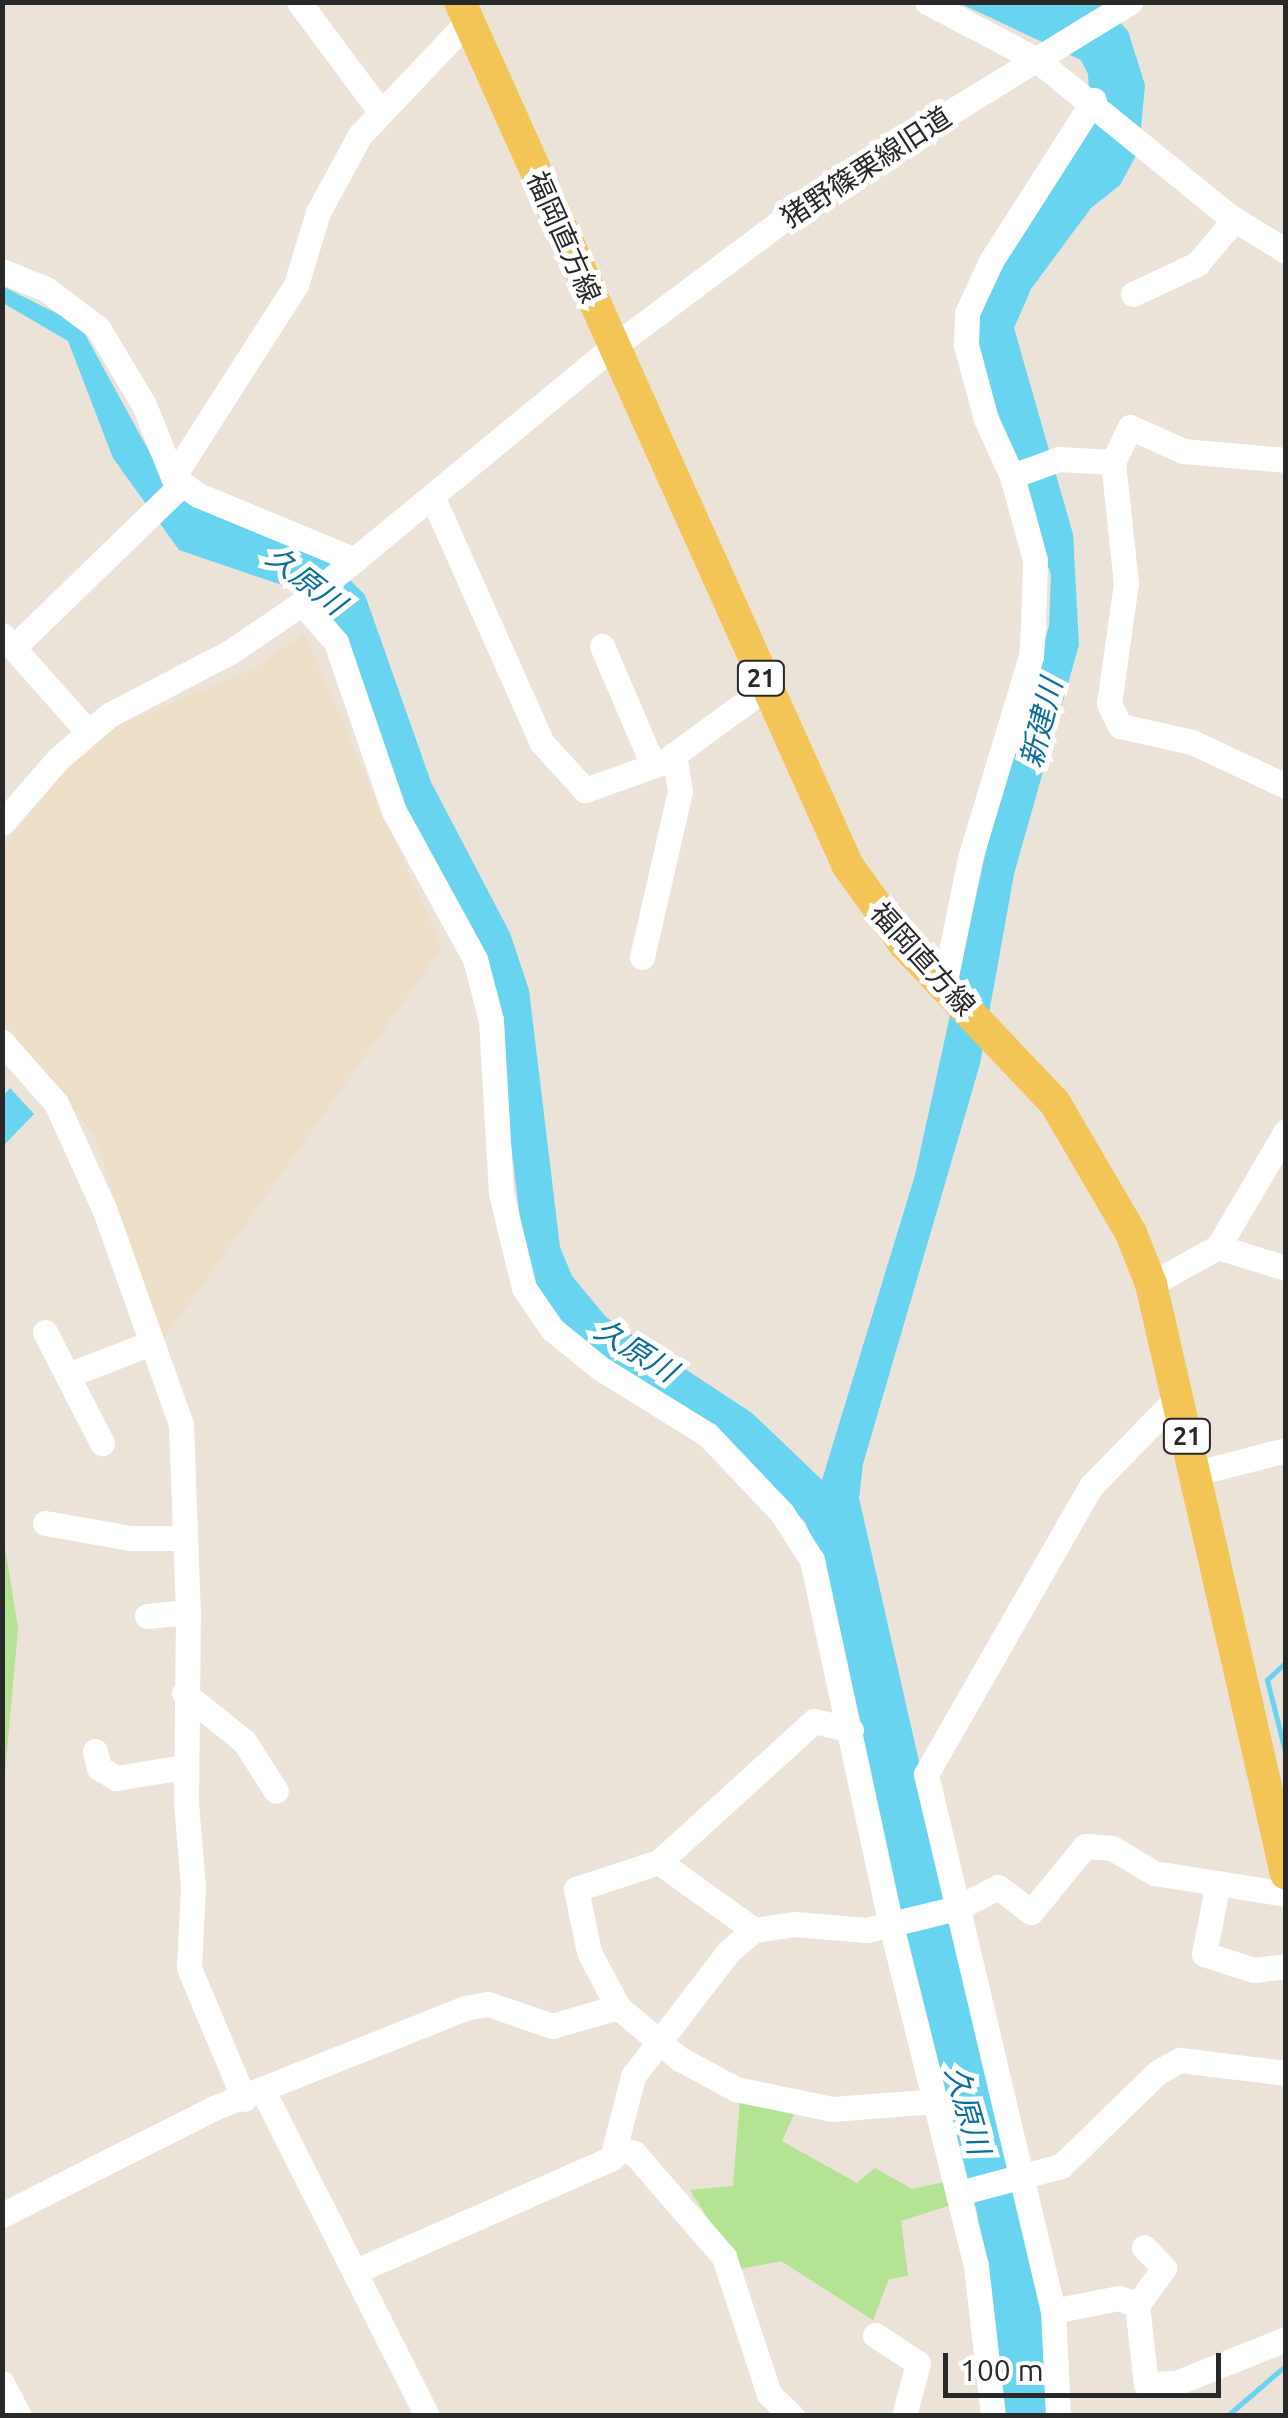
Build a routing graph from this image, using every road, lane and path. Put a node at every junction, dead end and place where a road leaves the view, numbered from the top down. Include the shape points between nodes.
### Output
1 (299, 2) edge
2 (927, 2) edge
3 (1128, 4) edge
4 (464, 12) edge
5 (1036, 60) junction
6 (1094, 100) junction
7 (380, 111) junction
8 (1234, 220) junction
9 (1286, 251) edge
10 (2, 271) edge
11 (1132, 294) dead end
12 (613, 347) junction
13 (1286, 460) edge
14 (1113, 462) junction
15 (1012, 476) junction
16 (178, 480) junction
17 (432, 496) junction
18 (350, 565) junction
19 (304, 602) junction
20 (8, 641) edge
21 (602, 646) dead end
22 (766, 688) junction
23 (88, 732) junction
24 (663, 760) junction
25 (1286, 786) edge
26 (2, 823) edge
27 (642, 957) dead end
28 (944, 986) junction
29 (2, 1042) edge
30 (1286, 1131) edge
31 (1218, 1247) junction
32 (1286, 1268) edge
33 (1151, 1284) junction
34 (45, 1332) dead end
35 (151, 1343) junction
36 (71, 1374) junction
37 (1178, 1397) junction
38 (102, 1443) dead end
39 (1286, 1450) edge
40 (1196, 1473) junction
41 (45, 1523) dead end
42 (184, 1538) junction
43 (188, 1612) junction
44 (147, 1616) dead end
45 (184, 1693) junction
46 (851, 1730) junction
47 (95, 1750) dead end
48 (185, 1766) junction
49 (276, 1791) dead end
50 (659, 1862) junction
51 (1286, 1874) edge
52 (1218, 1883) junction
53 (1286, 1894) edge
54 (957, 1908) junction
55 (891, 1924) junction
56 (754, 1930) junction
57 (1286, 1966) edge
58 (618, 2007) junction
59 (657, 2042) junction
60 (1286, 2073) edge
61 (254, 2096) junction
62 (935, 2100) junction
63 (618, 2148) junction
64 (1022, 2180) junction
65 (959, 2193) junction
66 (2, 2216) edge
67 (1144, 2247) dead end
68 (356, 2271) junction
69 (1137, 2305) junction
70 (1052, 2311) junction
71 (875, 2335) dead end
72 (1286, 2338) edge
73 (2, 2383) edge
74 (19, 2416) edge
75 (428, 2416) edge
76 (792, 2416) edge
77 (904, 2416) edge
78 (993, 2416) edge
79 (1058, 2416) edge

1 - 7 street
2 - 5 street
3 - 5 street, 猪野篠栗線旧道
4 - 7 street
4 - 12 main road, 福岡直方線 / 21
5 - 6 street
5 - 12 street, 猪野篠栗線旧道 via 820,192
6 - 8 street
6 - 15 street via 991,261 967,313 971,363
7 - 16 street via 318,212 296,286
8 - 9 street
8 - 11 street via 1197,264
10 - 16 street via 46,289 98,328 144,404
12 - 17 street, 猪野篠栗線旧道
12 - 22 main road, 福岡直方線 / 21
13 - 14 street via 1183,451 1130,427
14 - 15 street via 1060,459
14 - 25 street via 1126,583 1112,717 1141,734 1192,742
15 - 28 street via 1035,560 1031,656 970,858
16 - 18 street
16 - 20 street via 147,518
17 - 18 street, 猪野篠栗線旧道
17 - 24 street via 542,743 585,790
18 - 19 street, 猪野篠栗線旧道
19 - 23 street, 猪野篠栗線旧道
19 - 46 street via 336,642 394,810 475,960 491,1020 501,1194 524,1288 552,1329 600,1368 708,1435 782,1514 812,1560
20 - 23 street
21 - 24 street
22 - 24 street
22 - 28 main road, 福岡直方線 / 21 via 848,866 881,916
23 - 26 street, 猪野篠栗線旧道
24 - 27 street via 680,792
28 - 33 main road, 福岡直方線 / 21 via 1054,1103 1088,1153
29 - 35 street via 56,1103 105,1210
30 - 31 street
31 - 32 street
31 - 33 street
33 - 37 main road, 福岡直方線 / 21
34 - 36 street
35 - 36 street
35 - 42 street via 180,1424
36 - 38 street
37 - 40 main road, 福岡直方線 / 21
37 - 54 street via 1091,1486 926,1774
39 - 40 street
40 - 51 main road, 福岡直方線 / 21
41 - 42 street via 130,1538
42 - 43 street
43 - 44 street
43 - 45 street
45 - 48 street
45 - 49 street via 244,1742
46 - 50 street via 814,1720
46 - 55 street
47 - 48 street via 99,1768 116,1778
48 - 61 street via 193,1888 189,1968
50 - 56 street
50 - 58 street via 576,1888 589,1952
52 - 53 street
52 - 54 street via 1154,1873 1112,1848 1085,1846 1031,1912 998,1887
52 - 57 street via 1204,1954 1254,1970
54 - 55 street
54 - 64 street
55 - 56 street via 846,1932 795,1924
55 - 62 street
56 - 59 street via 729,1951
58 - 59 street
58 - 61 street via 552,2026 488,2004 464,2008
59 - 62 street via 736,2089 802,2106
59 - 63 street via 633,2076
60 - 64 street via 1180,2060 1158,2072 1062,2166
61 - 66 street
61 - 68 street
62 - 65 street
63 - 68 street via 612,2158
63 - 76 street via 634,2153 724,2256 769,2394
64 - 65 street
64 - 70 street
65 - 78 street via 976,2266
67 - 69 street via 1164,2268
68 - 75 street
69 - 70 street via 1119,2298
69 - 72 street via 1146,2384 1176,2383
70 - 79 street
71 - 77 street via 918,2363
73 - 74 street

